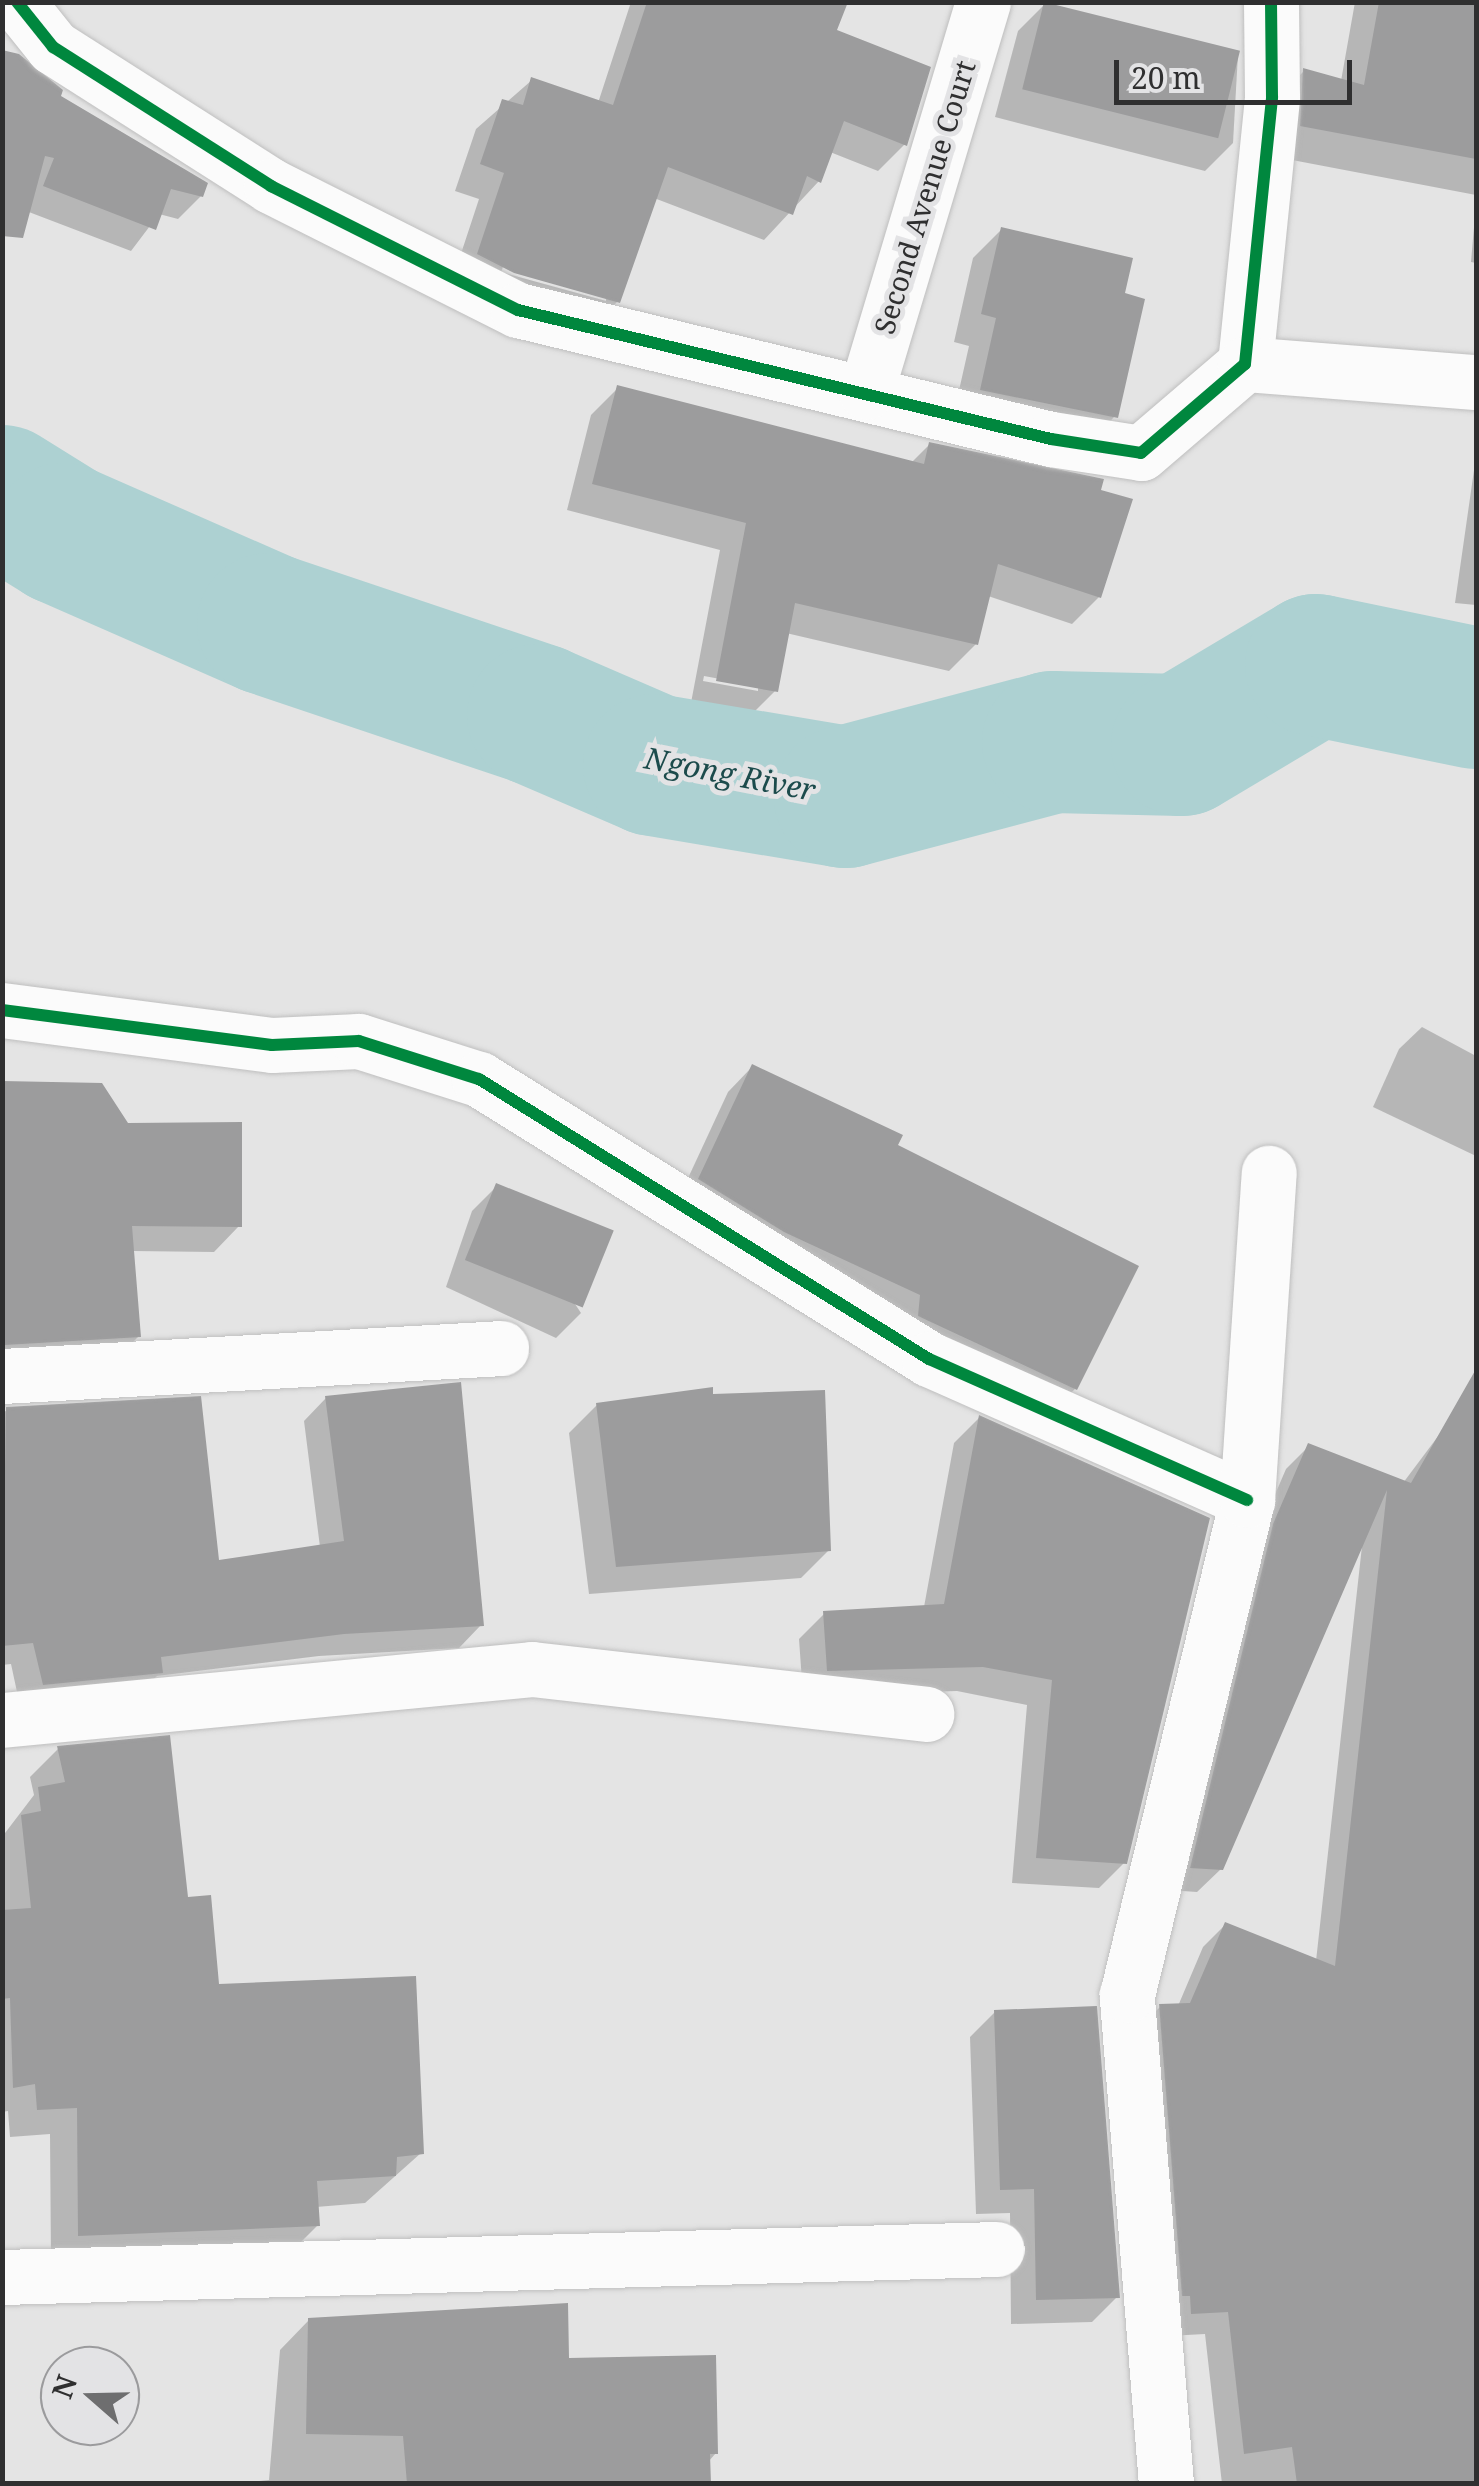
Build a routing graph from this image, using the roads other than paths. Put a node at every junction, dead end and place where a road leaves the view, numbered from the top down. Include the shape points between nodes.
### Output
1 (17, 2) edge
2 (983, 2) edge
3 (1272, 2) edge
4 (1245, 364) junction
5 (1476, 382) edge
6 (866, 392) junction
7 (2, 1010) edge
8 (1269, 1173) dead end
9 (501, 1348) dead end
10 (2, 1376) edge
11 (1247, 1500) junction
12 (926, 1714) dead end
13 (2, 1720) edge
14 (997, 2249) dead end
15 (2, 2277) edge
16 (1166, 2484) edge

1 - 6 street via 52,47 272,186 518,310
2 - 6 street, Second Avenue Court
3 - 4 street via 1272,97
4 - 5 street
4 - 6 street via 1141,453
7 - 11 street via 272,1045 359,1041 480,1080 929,1359
8 - 11 street
9 - 10 street
11 - 16 street via 1127,1994
12 - 13 street via 532,1669
14 - 15 street

